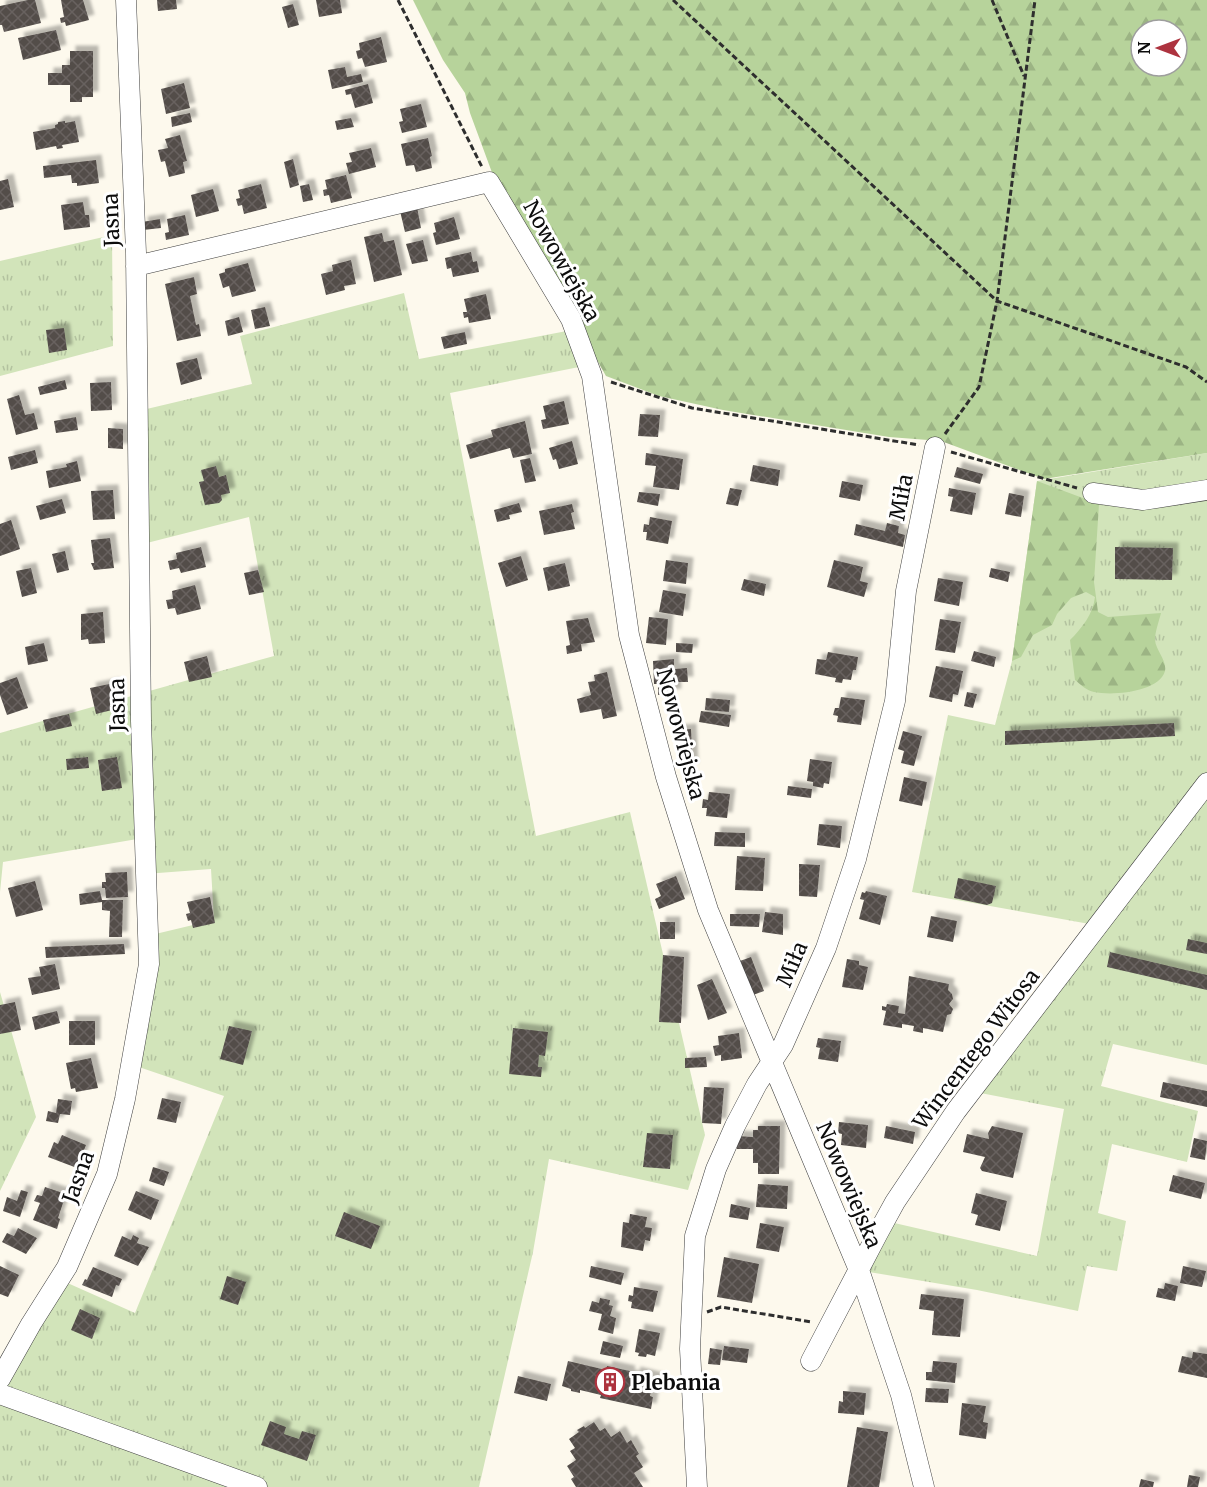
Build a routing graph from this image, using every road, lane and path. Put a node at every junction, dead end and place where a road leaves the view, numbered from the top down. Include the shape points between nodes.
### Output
1 (126, 0) edge
2 (398, 0) edge
3 (674, 0) edge
4 (992, 0) edge
5 (1035, 0) edge
6 (1025, 78) junction
7 (489, 182) junction
8 (136, 266) junction
9 (997, 301) junction
10 (592, 376) junction
11 (1207, 382) edge
12 (935, 447) junction
13 (1207, 490) edge
14 (1093, 493) joint
15 (1207, 783) edge
16 (771, 1060) junction
17 (859, 1270) junction
18 (691, 1318) junction
19 (832, 1322) junction
20 (811, 1361) dead end
21 (0, 1378) edge
22 (0, 1394) edge
23 (257, 1487) edge
24 (697, 1487) edge
25 (924, 1487) edge

1 - 8 street, Jasna
2 - 7 path
3 - 9 path
4 - 6 path
5 - 6 path
6 - 9 path
7 - 8 street
7 - 10 street, Nowowiejska via 571,319
8 - 21 street, Jasna via 141,721 149,964 126,1099 107,1174 68,1267
9 - 11 path via 1186,367
9 - 12 path via 978,387
10 - 12 path via 692,408
10 - 16 street, Nowowiejska via 629,635 666,777 708,910
12 - 14 path
12 - 16 street, Miła via 906,591 896,701 856,860 826,948 783,1045
13 - 14 street via 1143,500
15 - 17 street, Wincentego Witosa via 956,1111 896,1203
16 - 17 street, Nowowiejska
16 - 18 street, Miła via 716,1169 695,1236
17 - 19 street, Wincentego Witosa
17 - 25 street, Nowowiejska via 901,1395
18 - 19 path via 721,1307
18 - 24 street, Miła
19 - 20 street, Wincentego Witosa
22 - 23 street

